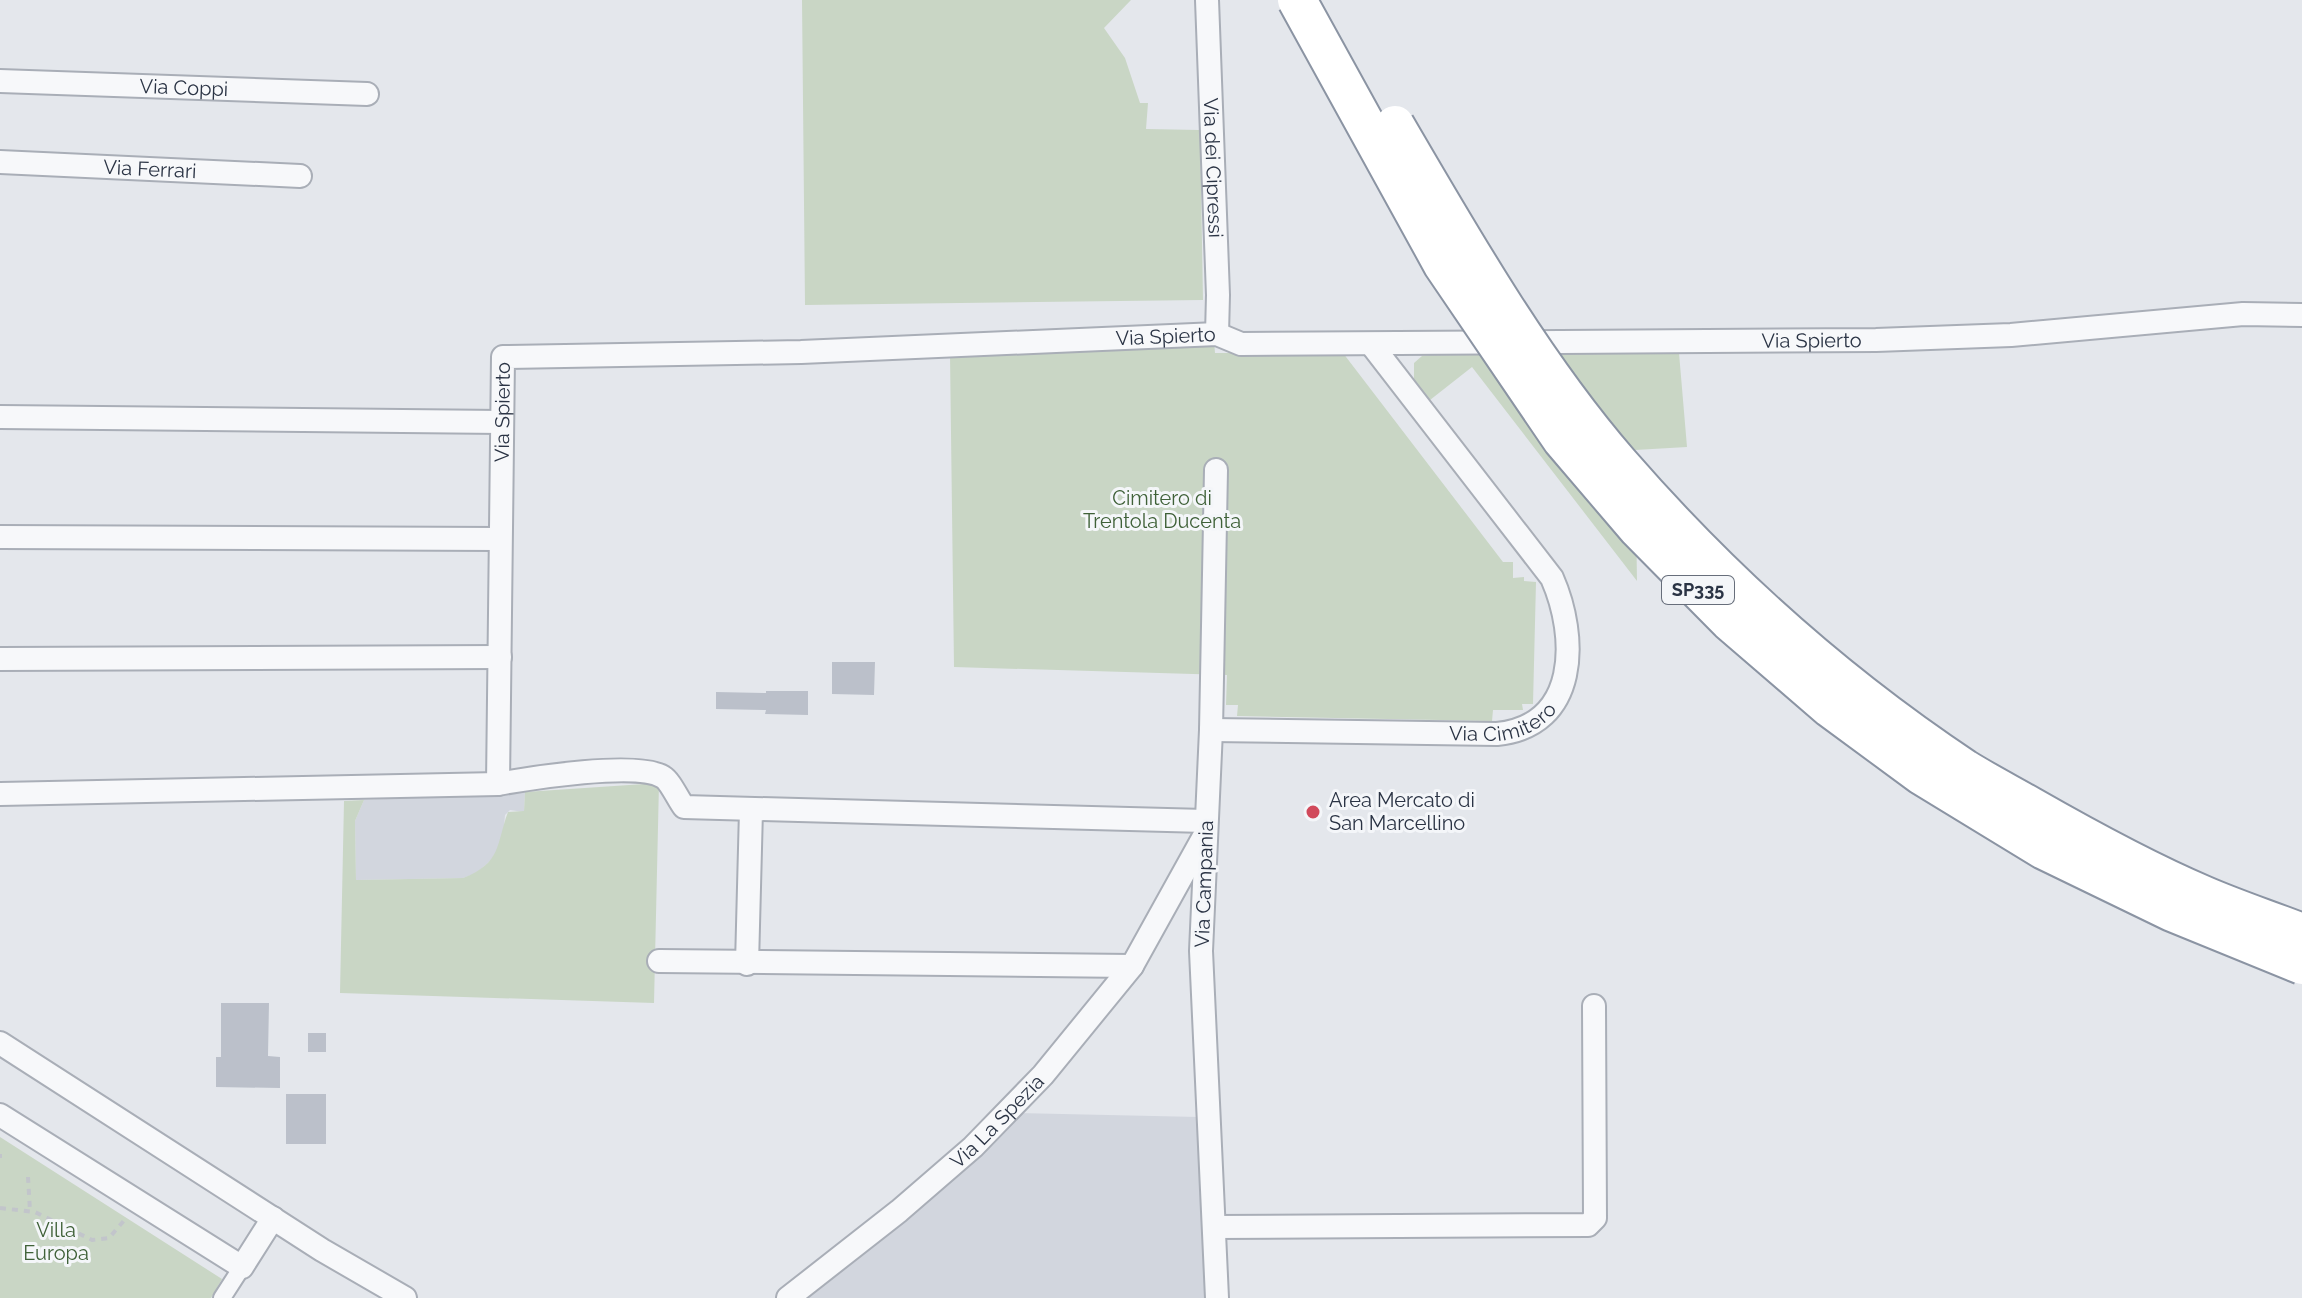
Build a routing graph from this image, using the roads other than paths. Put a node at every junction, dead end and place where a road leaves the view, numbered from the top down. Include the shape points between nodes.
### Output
1 (1207, 0) edge
2 (1297, 0) edge
3 (1323, 0) edge
4 (0, 81) edge
5 (367, 94) dead end
6 (0, 162) edge
7 (300, 176) dead end
8 (2302, 315) edge
9 (1217, 334) junction
10 (1371, 344) junction
11 (0, 417) edge
12 (502, 422) junction
13 (1216, 470) dead end
14 (0, 537) edge
15 (499, 539) junction
16 (500, 657) junction
17 (0, 659) edge
18 (1211, 730) junction
19 (498, 784) junction
20 (0, 794) edge
21 (751, 810) junction
22 (1205, 828) junction
23 (1203, 899) junction
24 (1166, 905) junction
25 (2302, 933) edge
26 (659, 961) dead end
27 (747, 964) junction
28 (2302, 965) edge
29 (1132, 966) junction
30 (1594, 1006) dead end
31 (0, 1043) edge
32 (0, 1115) edge
33 (273, 1218) junction
34 (1214, 1227) junction
35 (242, 1267) junction
36 (222, 1298) edge
37 (405, 1298) edge
38 (788, 1298) edge
39 (1217, 1298) edge

1 - 9 street, Via dei Cipressi
2 - 28 highway, SP335, bridge via 1443,265 1562,440 1638,529 1729,621 1830,708 1921,775 2044,850 2172,912
3 - 25 highway, SP335, bridge via 1448,217 1537,356 1618,462 1782,630 1966,769 2189,889
4 - 5 street, Via Coppi
6 - 7 street, Via Ferrari
8 - 10 street, Via Spierto via 2243,314 2011,335 1876,340
9 - 10 street, Via Spierto via 1241,344
9 - 12 street, Via Spierto via 801,352 503,357
10 - 18 street, Via Cimitero via 1552,578 1564,605 1567,643 1558,698 1533,725 1506,733
11 - 12 street
12 - 15 street, Via Spierto
13 - 18 street, Via Campania
14 - 15 street
15 - 16 street, Via Spierto
16 - 17 street
16 - 19 street, Via Spierto
18 - 22 street, Via Campania
19 - 20 street
19 - 21 street via 654,772 667,779 684,807
21 - 22 street
21 - 27 street
22 - 23 street, Via Campania
22 - 24 street, Via La Spezia
23 - 24 street
23 - 34 street, Via Campania
24 - 29 street, Via La Spezia
26 - 27 street
27 - 29 street
29 - 38 street, Via La Spezia via 1043,1075 973,1147
30 - 34 street via 1595,1218 1588,1225
31 - 33 street
32 - 35 street
33 - 35 street
33 - 37 street
34 - 39 street, Via Campania
35 - 36 street

